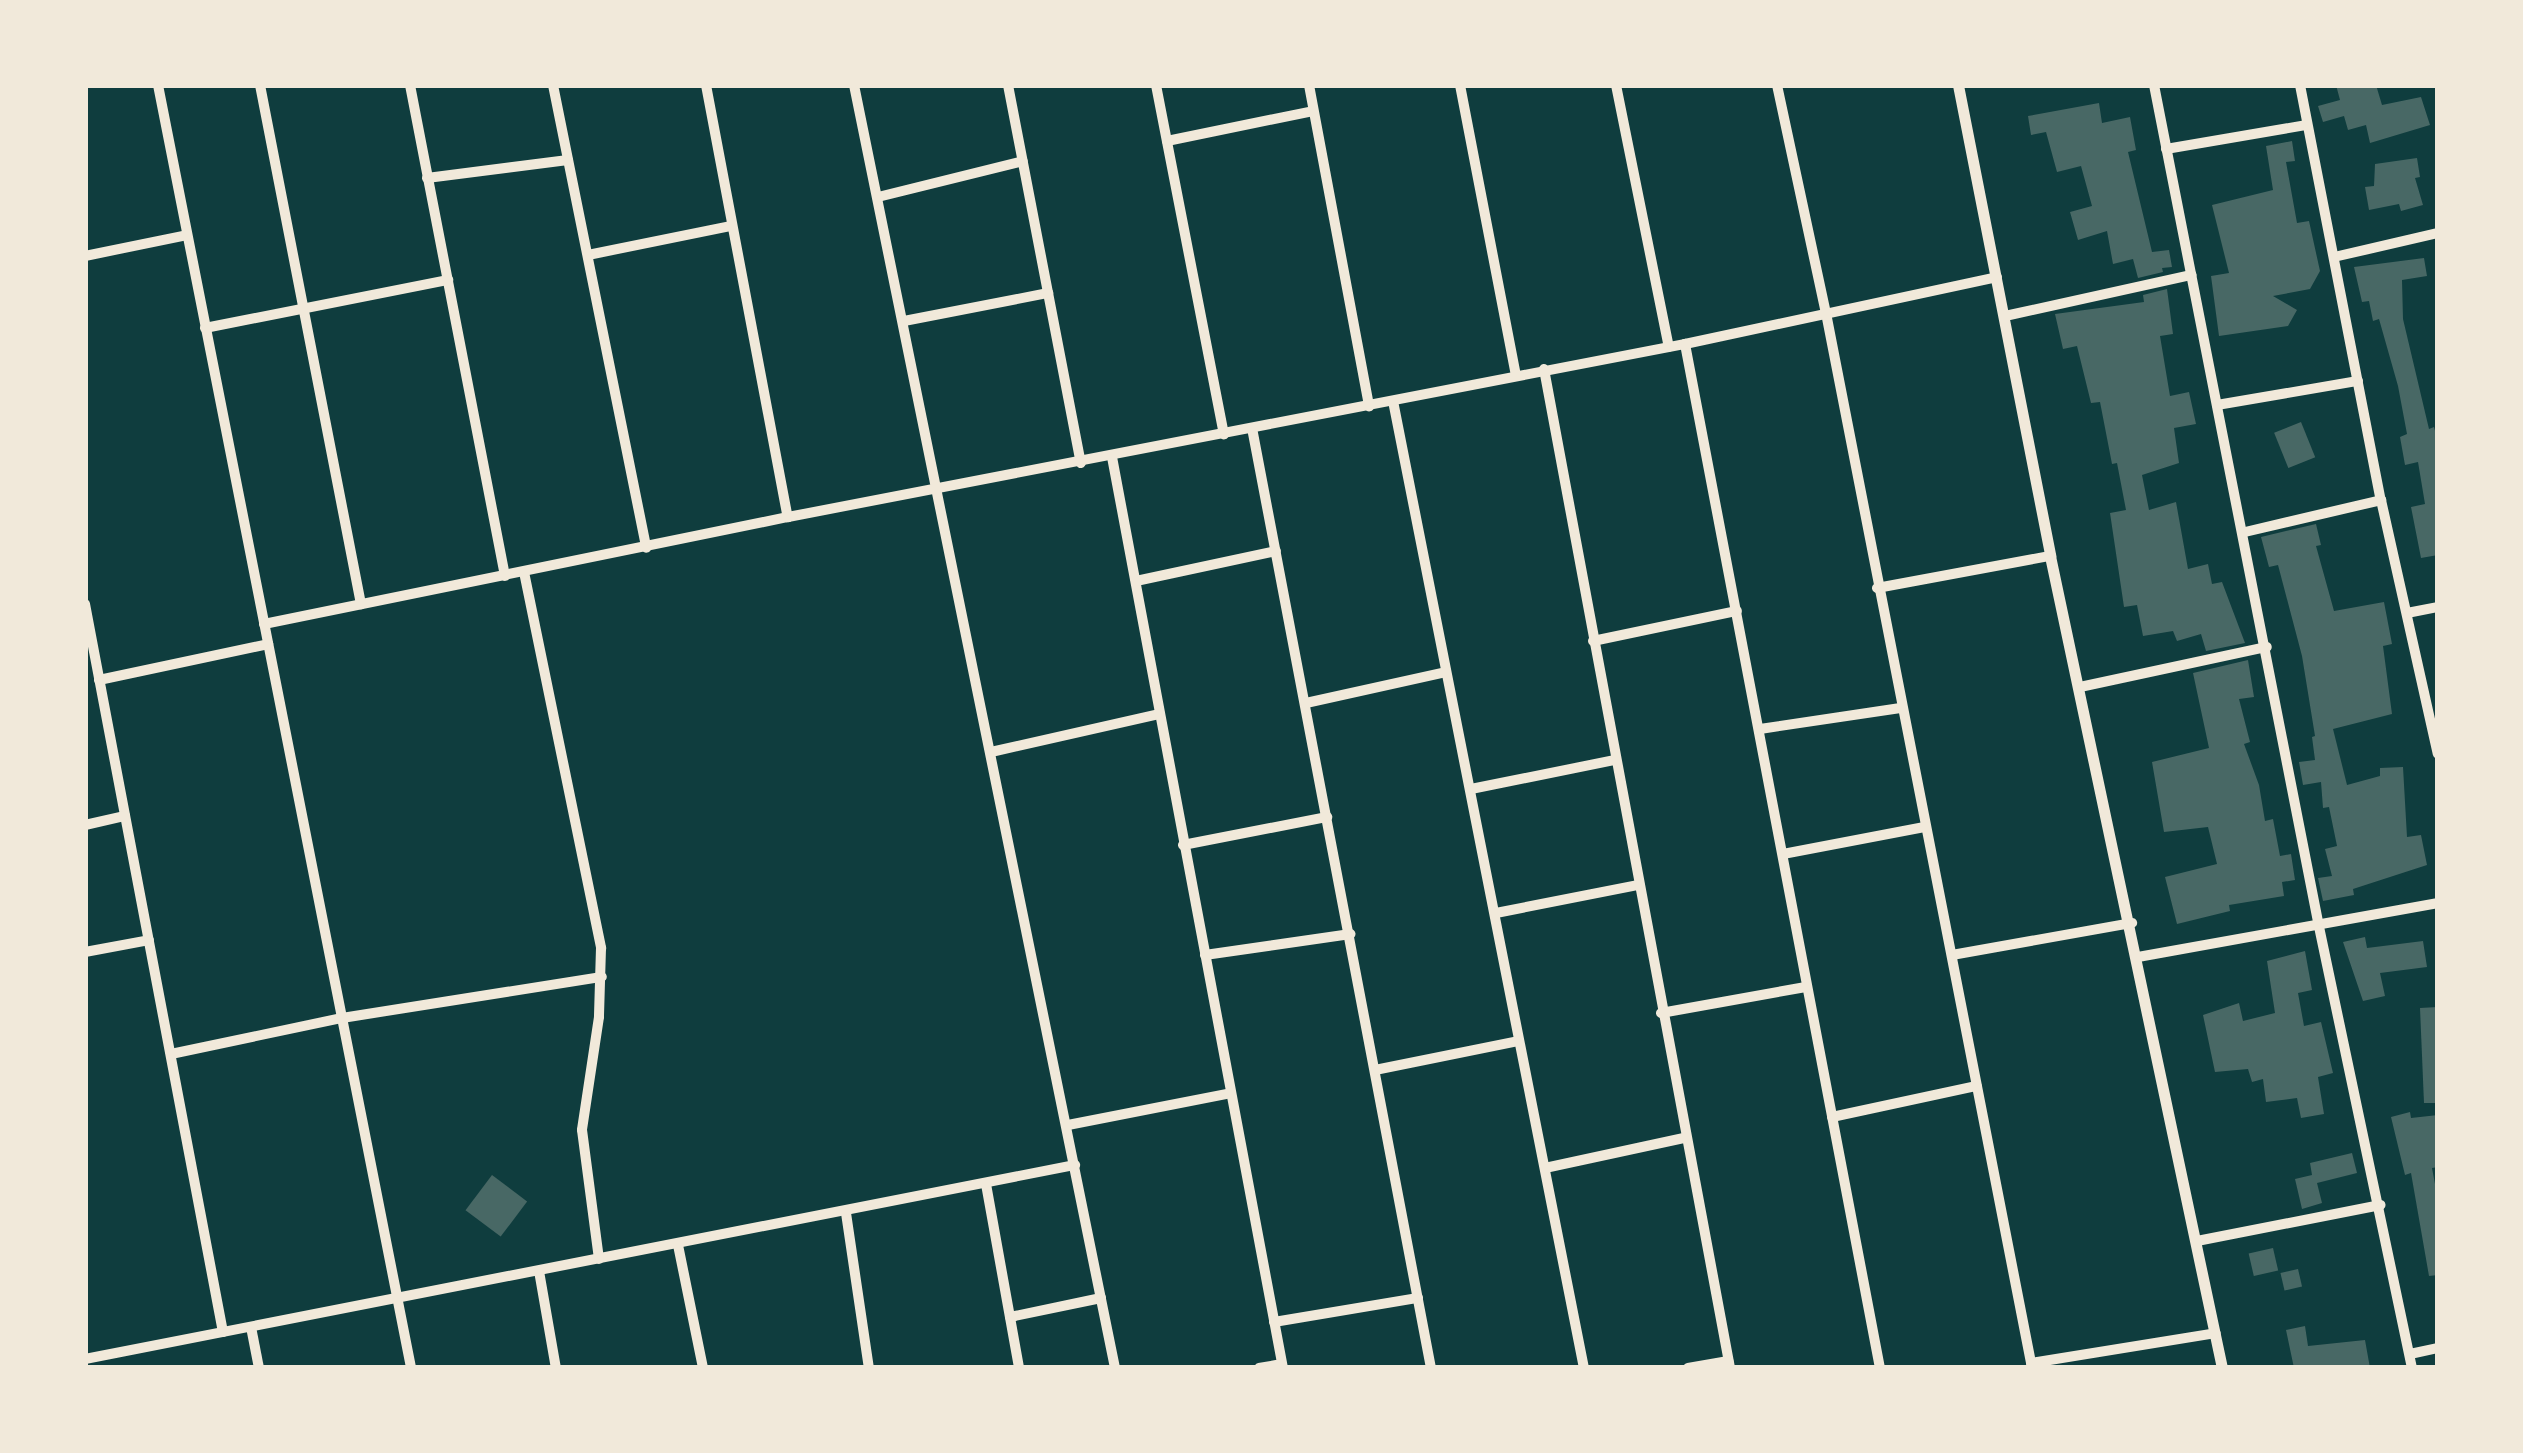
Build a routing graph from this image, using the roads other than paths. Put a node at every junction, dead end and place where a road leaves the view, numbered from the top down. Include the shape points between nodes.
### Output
1 (158, 85) edge
2 (260, 85) edge
3 (410, 85) edge
4 (553, 85) edge
5 (706, 85) edge
6 (854, 85) edge
7 (1008, 85) edge
8 (1156, 85) edge
9 (1308, 85) edge
10 (1460, 85) edge
11 (1616, 85) edge
12 (1777, 85) edge
13 (1958, 85) edge
14 (2154, 85) edge
15 (2300, 85) edge
16 (1313, 110) junction
17 (2307, 124) junction
18 (1167, 141) junction
19 (2166, 149) junction
20 (568, 160) junction
21 (1023, 162) junction
22 (427, 178) junction
23 (878, 197) junction
24 (730, 226) junction
25 (2438, 233) edge
26 (187, 236) junction
27 (588, 255) junction
28 (85, 256) edge
29 (2334, 257) junction
30 (2192, 276) junction
31 (1996, 277) junction
32 (448, 280) junction
33 (1048, 294) junction
34 (304, 309) junction
35 (1826, 313) junction
36 (2005, 316) junction
37 (904, 321) junction
38 (206, 328) junction
39 (1684, 344) junction
40 (1668, 347) junction
41 (1544, 370) junction
42 (1516, 376) junction
43 (2358, 381) junction
44 (1393, 401) junction
45 (2217, 405) junction
46 (1369, 406) junction
47 (1252, 428) junction
48 (1224, 434) junction
49 (1112, 456) junction
50 (1081, 463) junction
51 (936, 491) junction
52 (2380, 500) junction
53 (788, 517) junction
54 (2245, 532) junction
55 (646, 548) junction
56 (1276, 550) junction
57 (2050, 556) junction
58 (524, 572) junction
59 (505, 576) junction
60 (1136, 580) junction
61 (1876, 588) junction
62 (85, 604) edge
63 (361, 604) junction
64 (2438, 607) edge
65 (1737, 612) junction
66 (2407, 613) junction
67 (264, 624) junction
68 (1592, 641) junction
69 (268, 644) junction
70 (2267, 647) junction
71 (1446, 672) junction
72 (99, 680) junction
73 (2080, 687) junction
74 (1306, 703) junction
75 (1900, 708) junction
76 (1160, 714) junction
77 (2435, 723) edge
78 (1760, 729) junction
79 (990, 752) junction
80 (2438, 754) edge
81 (1615, 760) junction
82 (1470, 789) junction
83 (126, 816) junction
84 (1327, 817) junction
85 (85, 825) edge
86 (1924, 827) junction
87 (1183, 845) junction
88 (1783, 854) junction
89 (1636, 885) junction
90 (2438, 902) edge
91 (1496, 913) junction
92 (2318, 922) junction
93 (2132, 923) junction
94 (1350, 934) junction
95 (149, 940) junction
96 (85, 952) edge
97 (1205, 955) junction
98 (1952, 956) junction
99 (2138, 957) junction
100 (602, 976) junction
101 (1806, 987) junction
102 (1660, 1013) junction
103 (342, 1018) junction
104 (1520, 1041) junction
105 (170, 1054) junction
106 (1375, 1070) junction
107 (1978, 1086) junction
108 (1231, 1093) junction
109 (1832, 1117) junction
110 (1068, 1124) junction
111 (1684, 1138) junction
112 (1075, 1165) junction
113 (1545, 1168) junction
114 (986, 1184) junction
115 (2381, 1205) junction
116 (846, 1213) junction
117 (2197, 1241) junction
118 (678, 1245) junction
119 (599, 1260) junction
120 (539, 1271) junction
121 (397, 1298) junction
122 (1101, 1298) junction
123 (1418, 1298) junction
124 (1010, 1318) junction
125 (1274, 1322) junction
126 (250, 1327) junction
127 (223, 1332) junction
128 (2216, 1333) junction
129 (2438, 1348) edge
130 (110, 1354) junction
131 (2410, 1354) junction
132 (85, 1359) edge
133 (1729, 1364) edge
134 (1282, 1366) edge
135 (2031, 1366) edge
136 (112, 1368) edge
137 (258, 1368) edge
138 (411, 1368) edge
139 (556, 1368) edge
140 (703, 1368) edge
141 (869, 1368) edge
142 (1019, 1368) edge
143 (1114, 1368) edge
144 (1259, 1368) edge
145 (1431, 1368) edge
146 (1584, 1368) edge
147 (1688, 1368) edge
148 (1880, 1368) edge
149 (2222, 1368) edge
150 (2412, 1368) edge

1 - 26 street
2 - 34 street
3 - 22 street
4 - 20 street
5 - 24 street
6 - 23 street
7 - 21 street
8 - 18 street
9 - 16 street
10 - 42 street
11 - 40 street
12 - 35 street
13 - 31 street
14 - 19 street
15 - 17 street
16 - 18 street
16 - 46 street
17 - 19 street
17 - 29 street
18 - 48 street
19 - 30 street
20 - 22 street
20 - 27 street
21 - 23 street
21 - 33 street
22 - 32 street
23 - 37 street
24 - 27 street
24 - 53 street
25 - 29 street
26 - 28 street
26 - 38 street
27 - 55 street
29 - 43 street
30 - 36 street
30 - 45 street
31 - 35 street
31 - 36 street
32 - 34 street
32 - 59 street
33 - 37 street
33 - 50 street
34 - 38 street
34 - 63 street
35 - 39 street
35 - 61 street
36 - 57 street
37 - 51 street
38 - 67 street
39 - 40 street
39 - 65 street
40 - 41 street
41 - 42 street
41 - 68 street
42 - 44 street
43 - 45 street
43 - 52 street
44 - 46 street
44 - 71 street
45 - 54 street
46 - 47 street
47 - 48 street
47 - 56 street
48 - 49 street
49 - 50 street
49 - 60 street
50 - 51 street
51 - 53 street
51 - 79 street
52 - 54 street
52 - 66 street
53 - 55 street
54 - 70 street
55 - 58 street
56 - 60 street
56 - 74 street
57 - 61 street
57 - 73 street
58 - 59 street
58 - 100 street
59 - 63 street
60 - 76 street
61 - 75 street
62 - 72 street
63 - 67 street
64 - 66 street
65 - 68 street
65 - 78 street
66 - 77 street
67 - 69 street
68 - 81 street
69 - 72 street
69 - 103 street
70 - 73 street
70 - 92 street
71 - 74 street
71 - 82 street
72 - 83 street
73 - 93 street
74 - 84 street
75 - 78 street
75 - 86 street
76 - 79 street
76 - 87 street
77 - 80 street
78 - 88 street
79 - 110 street
81 - 82 street
81 - 89 street
82 - 91 street
83 - 85 street
83 - 95 street
84 - 87 street
84 - 94 street
86 - 88 street
86 - 98 street
87 - 97 street
88 - 101 street
89 - 91 street
89 - 102 street
90 - 92 street
91 - 104 street
92 - 99 street
92 - 115 street
93 - 98 street
93 - 99 street
94 - 97 street
94 - 106 street
95 - 96 street
95 - 105 street
97 - 108 street
98 - 107 street
99 - 117 street
100 - 103 street
100 - 119 street via 582,1130
101 - 102 street
101 - 109 street
102 - 111 street
103 - 105 street
103 - 121 street
104 - 106 street
104 - 113 street
105 - 127 street
106 - 123 street
107 - 109 street
107 - 135 street
108 - 110 street
108 - 125 street
109 - 148 street
110 - 112 street
111 - 113 street
111 - 133 street
112 - 114 street
112 - 122 street
113 - 146 street
114 - 116 street
114 - 124 street
115 - 117 street
115 - 131 street
116 - 118 street
116 - 141 street
117 - 128 street
118 - 119 street
118 - 140 street
119 - 120 street
120 - 121 street
120 - 139 street
121 - 126 street
121 - 138 street
122 - 124 street
122 - 143 street
123 - 125 street
123 - 145 street
124 - 142 street
125 - 134 street
126 - 127 street
126 - 137 street
127 - 130 street
128 - 135 street
128 - 149 street
129 - 131 street
130 - 132 street
130 - 136 street
131 - 150 street
133 - 147 street
134 - 144 street

